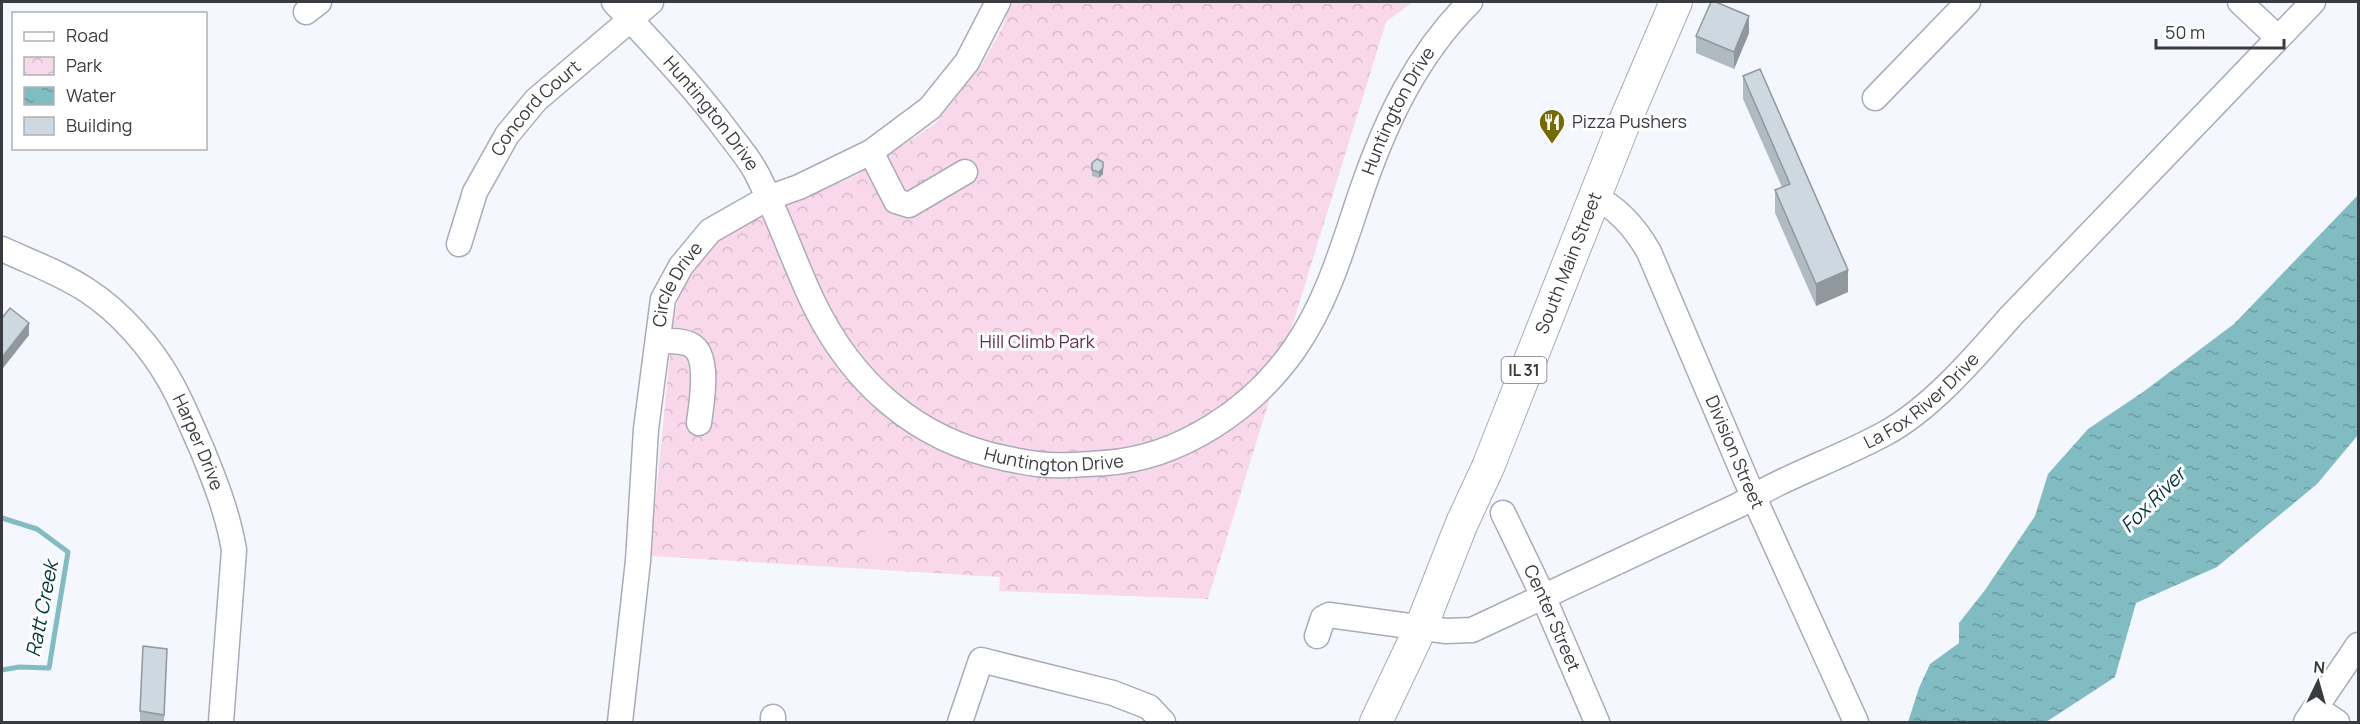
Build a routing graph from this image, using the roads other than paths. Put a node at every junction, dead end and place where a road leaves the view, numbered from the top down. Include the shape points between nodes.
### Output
1 (651, 2) edge
2 (998, 2) edge
3 (1470, 2) edge
4 (1968, 2) edge
5 (2240, 2) edge
6 (2313, 2) edge
7 (1675, 3) edge
8 (622, 10) edge
9 (2278, 38) junction
10 (1875, 98) dead end
11 (870, 152) junction
12 (965, 172) dead end
13 (1595, 197) junction
14 (768, 198) junction
15 (459, 244) dead end
16 (2, 249) edge
17 (658, 341) junction
18 (699, 423) dead end
19 (1754, 495) junction
20 (1503, 513) dead end
21 (1543, 596) junction
22 (1421, 627) junction
23 (1317, 636) dead end
24 (2358, 645) edge
25 (2311, 715) edge
26 (221, 723) edge
27 (620, 723) edge
28 (960, 723) edge
29 (1164, 723) edge
30 (1376, 723) edge
31 (1598, 723) edge
32 (1856, 723) edge
33 (2337, 723) edge

1 - 8 street, Concord Court
2 - 11 street, Circle Drive via 967,62 930,108
3 - 14 street, Huntington Drive via 1447,25 1410,79 1364,183 1327,291 1292,353 1233,413 1175,446 1143,456 1080,464 1020,461 964,447 915,422 849,363 814,304
4 - 10 street
5 - 9 street
6 - 9 street, La Fox River Drive
7 - 13 main road, South Main Street / IL 31
8 - 14 street, Huntington Drive via 710,108 755,170
8 - 15 street, Concord Court via 507,135 475,192
9 - 19 street, La Fox River Drive via 1919,410 1884,434
11 - 12 street via 896,201 909,206
11 - 14 street, Circle Drive
13 - 19 street, Division Street via 1638,232 1649,252
13 - 22 main road, South Main Street / IL 31
14 - 17 street, Circle Drive via 710,231 681,266 663,299
16 - 26 street, Harper Drive via 88,291 143,342 170,379 223,502 234,550
17 - 18 street via 692,345 700,354 703,378
17 - 27 street, Circle Drive via 646,429 638,561
19 - 21 street, La Fox River Drive
19 - 32 street, Division Street
20 - 21 street, Center Street
21 - 22 street, La Fox River Drive via 1467,632
21 - 31 street, Center Street
22 - 23 street, La Fox River Drive via 1329,615 1323,618
22 - 30 main road, South Main Street / IL 31
24 - 25 street
25 - 33 street
28 - 29 street via 981,660 1113,693 1149,707

